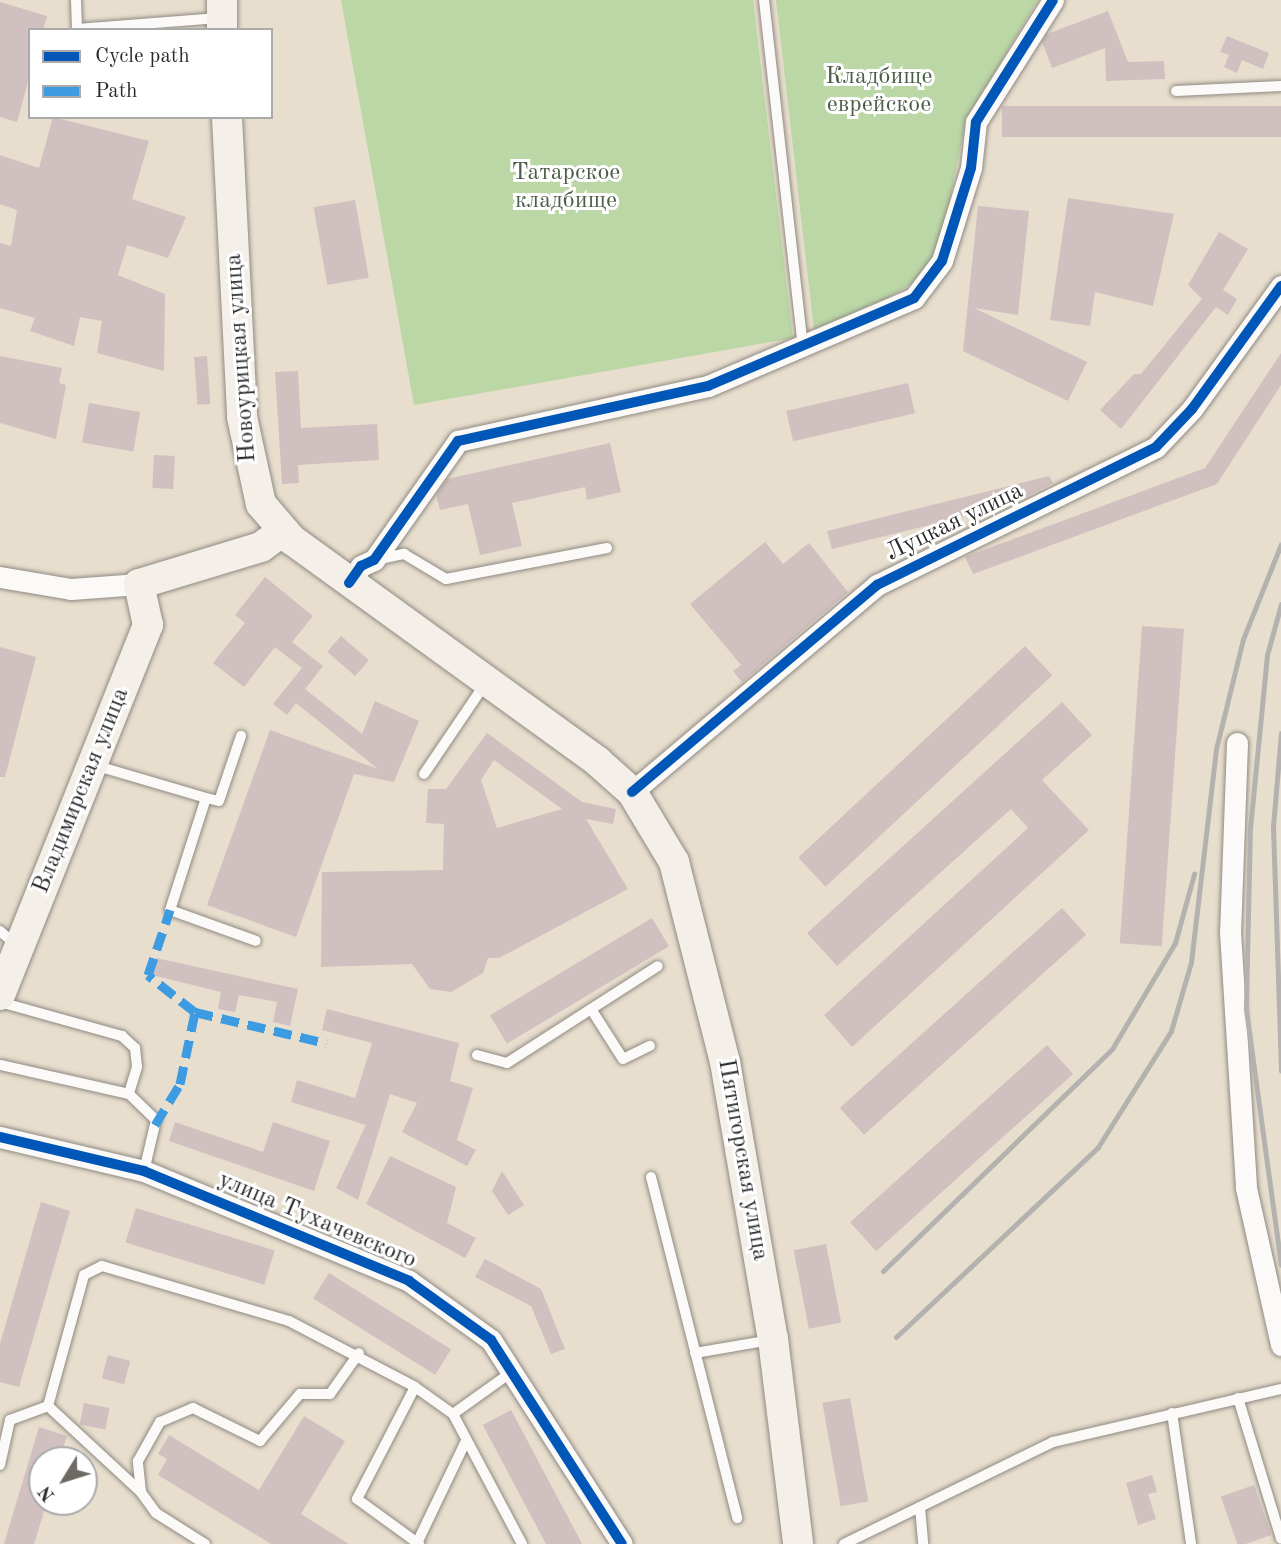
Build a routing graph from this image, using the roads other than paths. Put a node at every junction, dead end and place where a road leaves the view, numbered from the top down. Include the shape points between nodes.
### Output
1 (76, 0) edge
2 (764, 0) edge
3 (1053, 0) edge
4 (222, 16) edge
5 (77, 28) edge
6 (88, 28) edge
7 (1281, 86) edge
8 (1176, 91) dead end
9 (227, 119) edge
10 (1281, 286) edge
11 (804, 349) junction
12 (283, 531) junction
13 (607, 548) dead end
14 (374, 560) junction
15 (0, 577) edge
16 (349, 583) junction
17 (139, 584) junction
18 (487, 680) junction
19 (241, 736) dead end
20 (1237, 743) dead end
21 (92, 764) junction
22 (424, 774) dead end
23 (632, 792) junction
24 (206, 798) junction
25 (9, 939) edge
26 (256, 941) dead end
27 (658, 966) dead end
28 (0, 995) edge
29 (0, 1002) edge
30 (591, 1009) junction
31 (650, 1046) dead end
32 (477, 1055) dead end
33 (0, 1065) edge
34 (129, 1094) junction
35 (0, 1137) edge
36 (144, 1171) junction
37 (651, 1177) dead end
38 (773, 1339) junction
39 (1281, 1345) edge
40 (359, 1353) junction
41 (695, 1353) junction
42 (513, 1371) junction
43 (415, 1387) junction
44 (1281, 1389) edge
45 (1238, 1398) junction
46 (48, 1406) junction
47 (1172, 1413) junction
48 (453, 1415) junction
49 (5, 1418) edge
50 (466, 1441) junction
51 (0, 1465) edge
52 (141, 1492) junction
53 (920, 1507) junction
54 (737, 1518) dead end
55 (1281, 1539) edge
56 (419, 1542) edge
57 (205, 1544) edge
58 (522, 1544) edge
59 (622, 1544) edge
60 (798, 1544) edge
61 (844, 1544) edge
62 (923, 1544) edge
63 (1191, 1544) edge

1 - 5 lane
2 - 11 lane
3 - 11 street via 976,122 971,168 942,261 914,298
4 - 6 lane
7 - 8 lane
9 - 12 main road, Новоурицкая улица via 242,417 250,474 261,504
10 - 23 street, Луцкая улица via 1192,409 1156,447 877,585
11 - 14 street via 708,386 458,441
12 - 16 main road, Новоурицкая улица
12 - 17 main road via 261,547
13 - 14 lane via 446,579 404,554
14 - 16 street via 360,566
15 - 17 street via 71,589
16 - 18 main road, Новоурицкая улица
17 - 21 main road, Владимирская улица via 148,625
18 - 22 lane
18 - 23 main road, Новоурицкая улица
19 - 24 lane via 219,802
20 - 39 street via 1230,932 1246,1188
21 - 24 lane
21 - 25 main road, Владимирская улица
23 - 38 main road, Пятигорская улица via 674,862 695,931 725,1062
24 - 26 lane via 170,910
25 - 28 main road, Владимирская улица
27 - 30 lane
29 - 34 lane via 122,1036 135,1048 137,1067
30 - 31 lane via 623,1059
30 - 32 lane via 507,1063
33 - 34 lane
34 - 36 lane via 156,1120
35 - 36 street, улица Тухачевского
36 - 42 street, улица Тухачевского via 409,1281 491,1340
37 - 41 lane
38 - 41 lane
38 - 60 main road, Пятигорская улица
40 - 43 lane
40 - 46 lane via 289,1321 92,1268 84,1275
40 - 52 lane via 330,1394 300,1394 260,1441 193,1408 160,1422 138,1461
41 - 54 lane
42 - 48 lane
42 - 59 street, улица Тухачевского
43 - 48 lane
43 - 56 lane via 357,1499
44 - 45 lane
45 - 47 lane
45 - 55 lane
46 - 49 lane
46 - 52 lane
47 - 53 lane via 1053,1442
47 - 63 lane
48 - 50 lane
49 - 51 lane
50 - 56 lane
50 - 58 lane
52 - 57 lane via 156,1513
53 - 61 lane
53 - 62 lane

